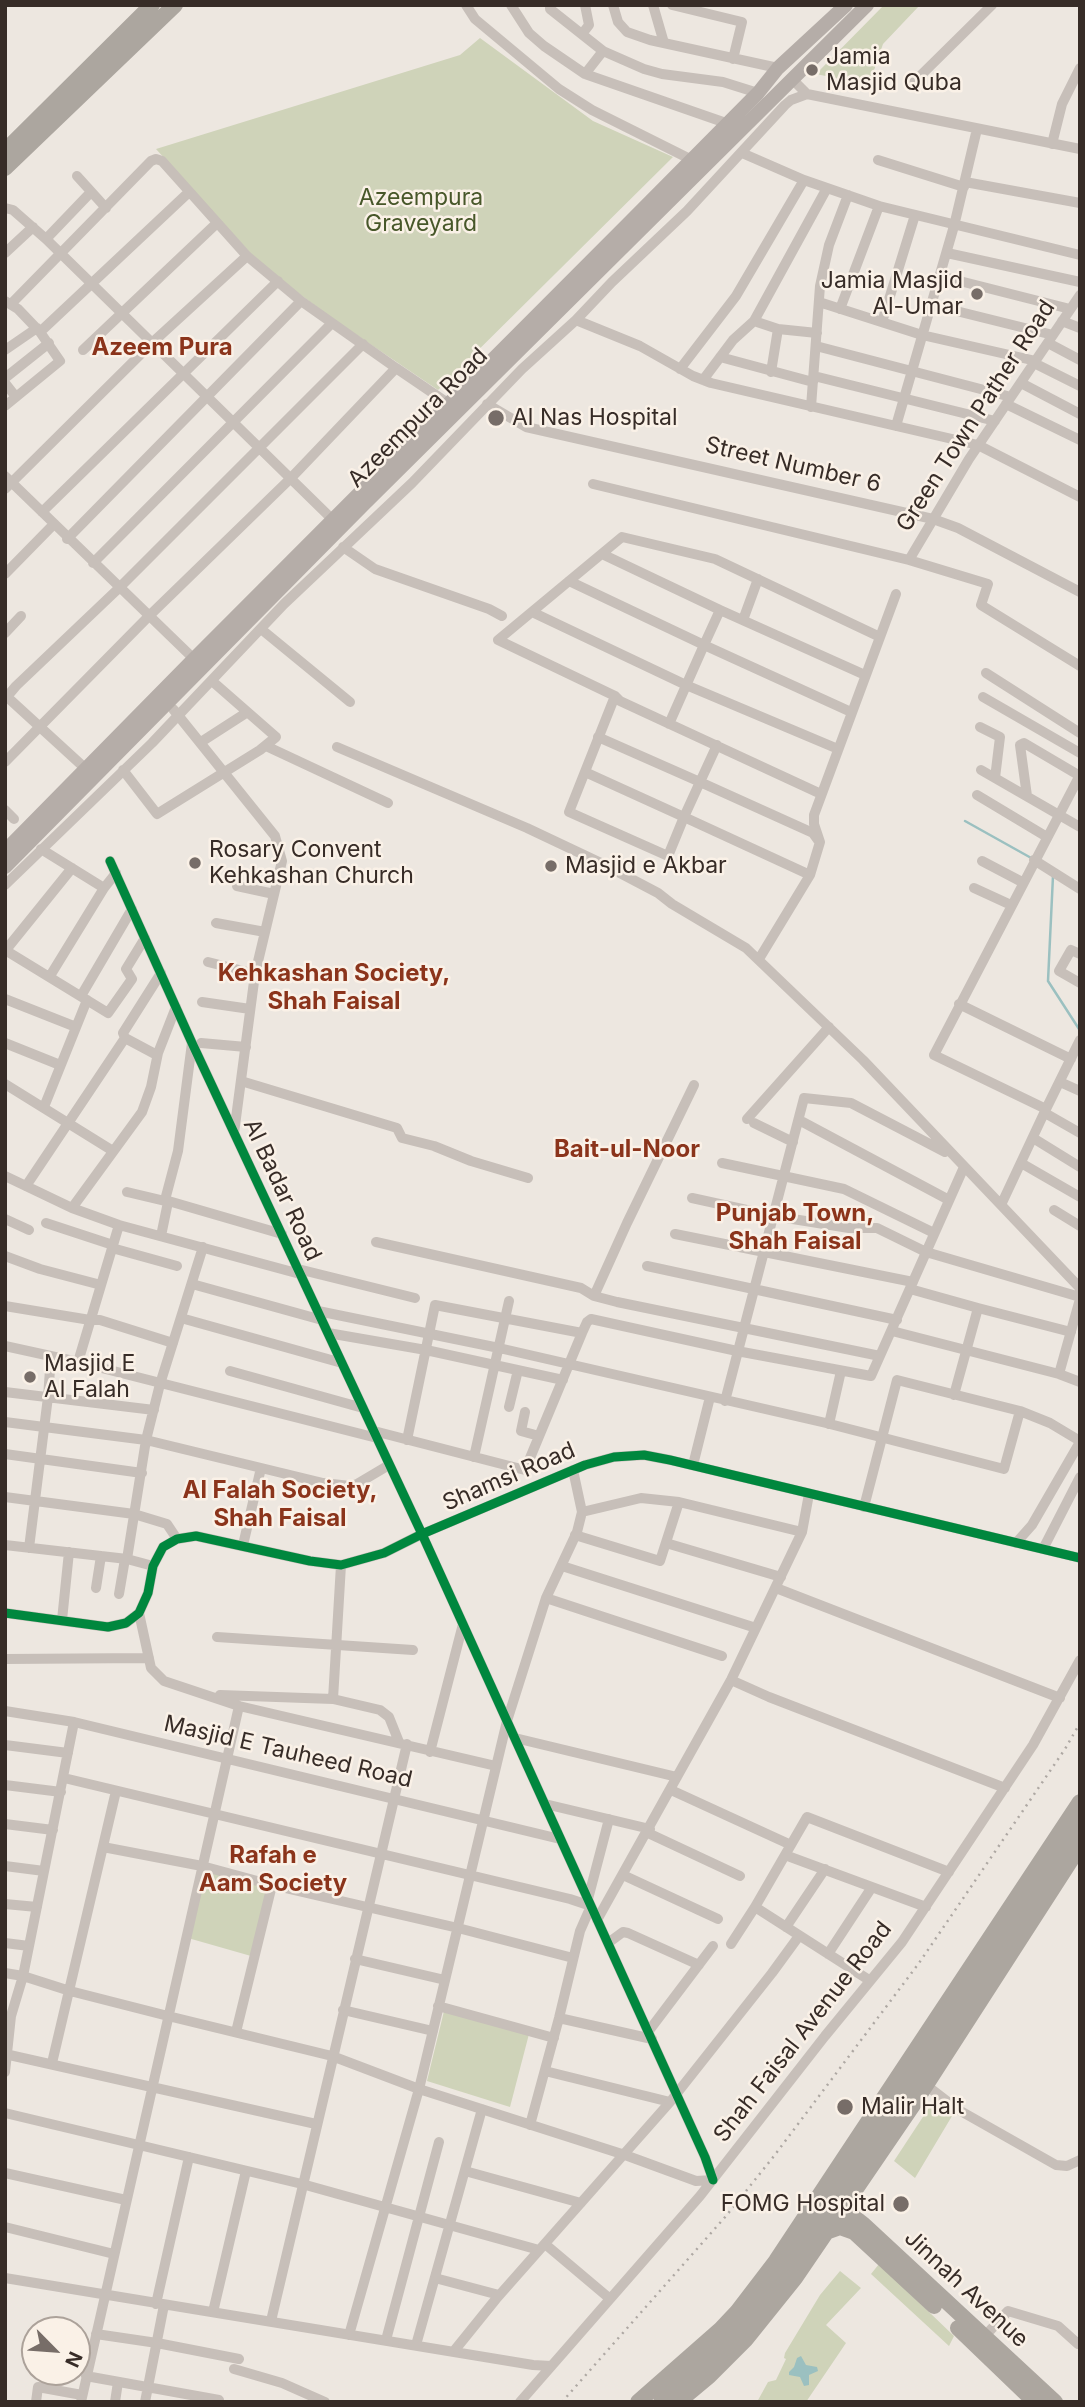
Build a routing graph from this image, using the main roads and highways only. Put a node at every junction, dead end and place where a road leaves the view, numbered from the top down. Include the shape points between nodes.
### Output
1 (152, 5) edge
2 (175, 5) edge
3 (846, 5) edge
4 (867, 5) edge
5 (11, 135) edge
6 (5, 151) edge
7 (5, 168) edge
8 (5, 851) edge
9 (5, 867) edge
10 (1080, 1802) edge
11 (1080, 1823) edge
12 (1080, 1846) edge
13 (976, 1973) junction
14 (849, 2152) junction
15 (869, 2168) junction
16 (841, 2211) junction
17 (805, 2219) junction
18 (826, 2232) junction
19 (985, 2343) junction
20 (697, 2351) junction
21 (712, 2373) junction
22 (651, 2399) edge
23 (678, 2402) edge
24 (1035, 2402) edge
25 (1055, 2402) edge

1 - 5 highway
2 - 7 highway
3 - 8 main road, Azeempura Road via 778,68
4 - 9 main road, Azeempura Road
5 - 6 highway
10 - 13 highway
11 - 13 highway
12 - 15 highway
13 - 14 highway
13 - 22 highway via 780,2279 710,2358
14 - 15 highway via 855,2162
14 - 17 highway
15 - 16 highway
16 - 17 highway
16 - 18 highway
16 - 19 highway, Jinnah Avenue via 864,2225
17 - 20 highway via 737,2312
18 - 19 highway, Jinnah Avenue via 840,2227 854,2232
18 - 21 highway via 764,2317
19 - 24 highway, Jinnah Avenue
19 - 25 highway, Jinnah Avenue
20 - 21 highway via 696,2368
20 - 22 highway
21 - 23 highway

